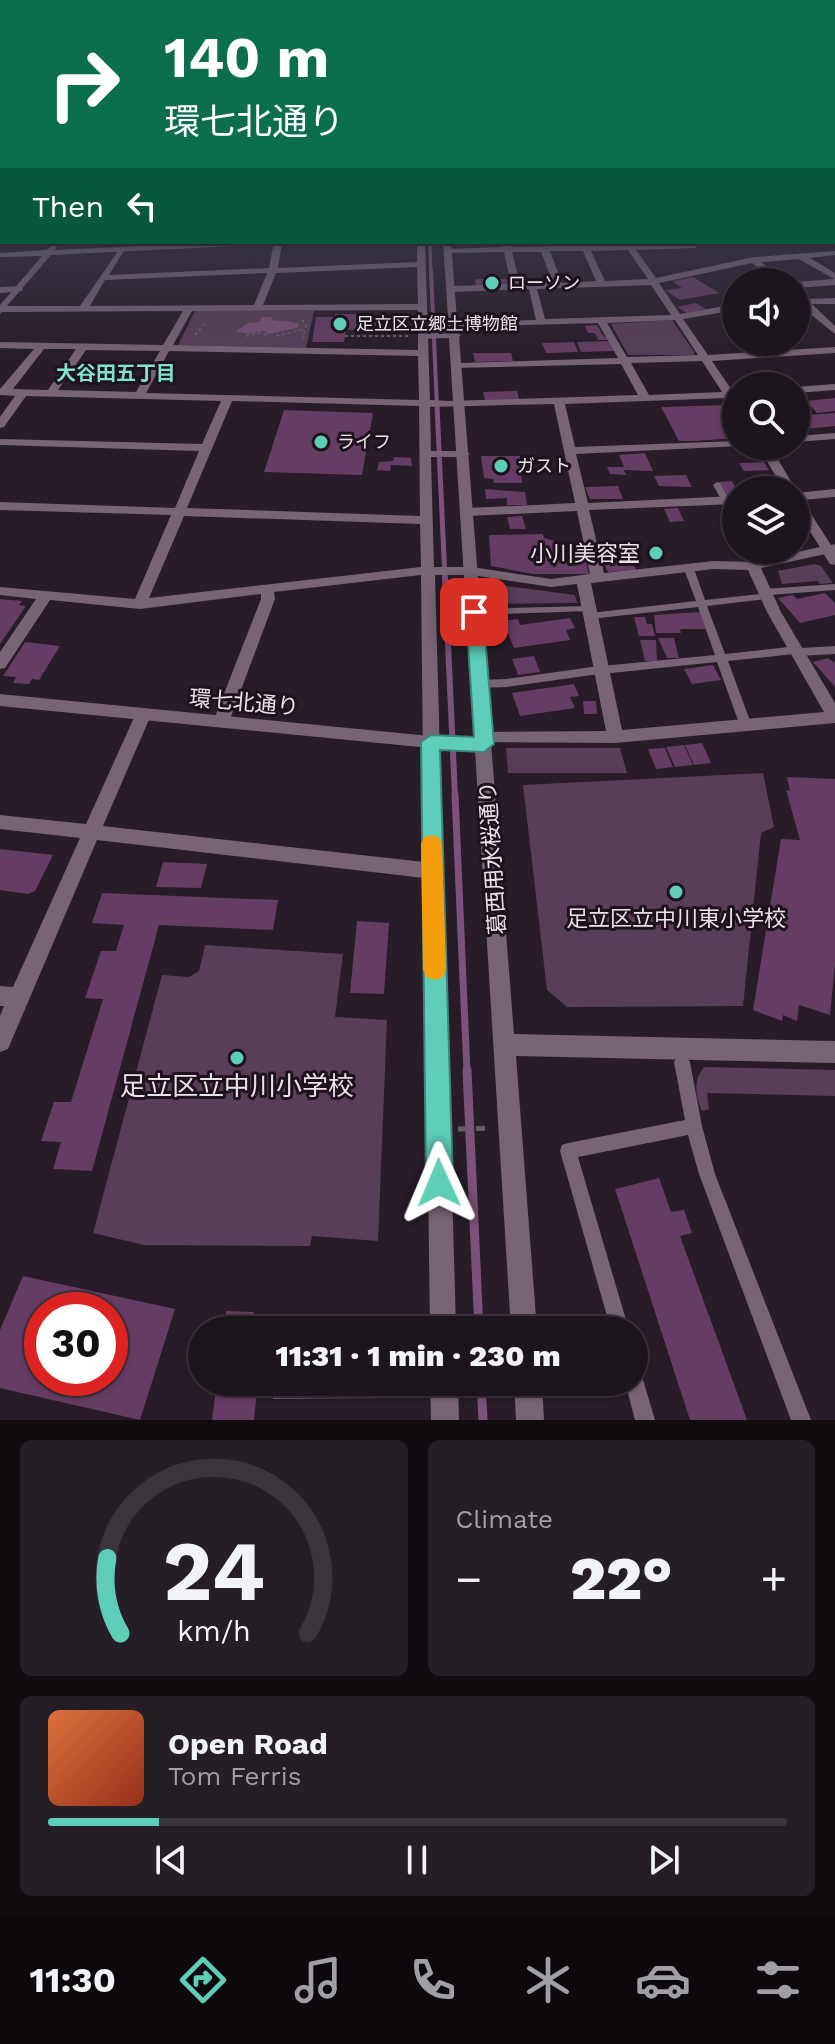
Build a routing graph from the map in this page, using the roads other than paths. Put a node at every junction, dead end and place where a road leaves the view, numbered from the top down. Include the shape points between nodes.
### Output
1 (54, 244) edge
2 (179, 244) edge
3 (278, 244) edge
4 (421, 244) edge
5 (693, 244) edge
6 (628, 245) edge
7 (448, 246) edge
8 (506, 246) edge
9 (121, 249) junction
10 (586, 249) junction
11 (545, 250) junction
12 (51, 252) junction
13 (835, 252) edge
14 (0, 255) edge
15 (801, 256) junction
16 (754, 260) junction
17 (422, 264) junction
18 (764, 268) edge
19 (713, 269) junction
20 (273, 270) junction
21 (103, 278) junction
22 (835, 279) edge
23 (651, 282) junction
24 (810, 283) edge
25 (558, 284) junction
26 (602, 284) junction
27 (532, 285) junction
28 (516, 286) junction
29 (19, 289) junction
30 (453, 289) junction
31 (0, 290) edge
32 (835, 301) edge
33 (810, 302) edge
34 (423, 307) junction
35 (189, 308) junction
36 (257, 308) junction
37 (83, 309) junction
38 (1, 310) edge
39 (810, 310) edge
40 (722, 311) edge
41 (676, 317) junction
42 (601, 320) junction
43 (541, 322) junction
44 (835, 331) edge
45 (452, 332) junction
46 (421, 342) junction
47 (0, 345) edge
48 (41, 346) junction
49 (83, 347) junction
50 (166, 349) junction
51 (835, 350) edge
52 (810, 352) edge
53 (740, 356) edge
54 (704, 358) junction
55 (624, 360) junction
56 (458, 366) junction
57 (722, 382) edge
58 (835, 387) edge
59 (810, 389) edge
60 (3, 392) edge
61 (23, 392) junction
62 (51, 393) junction
63 (139, 396) junction
64 (228, 398) junction
65 (722, 398) edge
66 (646, 399) junction
67 (559, 402) junction
68 (426, 404) junction
69 (455, 404) junction
70 (0, 425) edge
71 (835, 436) edge
72 (810, 438) edge
73 (0, 442) edge
74 (722, 445) edge
75 (205, 448) junction
76 (571, 451) junction
77 (428, 454) junction
78 (459, 454) junction
79 (717, 485) dead end
80 (722, 490) edge
81 (835, 493) edge
82 (810, 496) edge
83 (722, 500) edge
84 (0, 506) edge
85 (584, 508) junction
86 (178, 512) junction
87 (468, 512) junction
88 (810, 519) edge
89 (426, 520) junction
90 (833, 553) edge
91 (753, 566) junction
92 (689, 569) junction
93 (432, 571) junction
94 (471, 571) junction
95 (590, 579) junction
96 (835, 587) edge
97 (267, 588) junction
98 (0, 591) edge
99 (765, 594) junction
100 (46, 595) junction
101 (140, 604) junction
102 (701, 604) junction
103 (474, 612) junction
104 (589, 612) junction
105 (833, 647) edge
106 (798, 651) junction
107 (721, 660) junction
108 (0, 664) edge
109 (601, 671) junction
110 (479, 684) junction
111 (0, 700) edge
112 (143, 715) junction
113 (221, 722) junction
114 (746, 726) junction
115 (615, 737) junction
116 (479, 742) junction
117 (435, 743) junction
118 (0, 822) edge
119 (92, 832) junction
120 (432, 871) junction
121 (10, 997) edge
122 (0, 1041) edge
123 (504, 1045) junction
124 (835, 1052) edge
125 (682, 1062) dead end
126 (694, 1126) junction
127 (443, 1316) edge
128 (523, 1316) edge
129 (616, 1316) edge
130 (444, 1396) edge
131 (529, 1396) edge
132 (638, 1396) edge
133 (445, 1420) edge
134 (530, 1420) edge
135 (645, 1420) edge
136 (801, 1420) edge

1 - 12 street
2 - 9 street
3 - 20 street
4 - 17 street
5 - 6 street
5 - 19 street
6 - 10 street
6 - 23 street
7 - 8 street
7 - 30 street, 葛西用水桜通り
8 - 11 street
8 - 28 street
9 - 12 street
9 - 21 street
10 - 11 street
10 - 26 street
11 - 25 street
12 - 14 street
12 - 29 street
13 - 15 street
15 - 16 street
15 - 22 street
16 - 18 street
16 - 19 street
17 - 20 street
17 - 34 street
19 - 23 street
20 - 21 street
20 - 36 street
21 - 37 street
22 - 24 street
23 - 26 street
23 - 41 street
25 - 26 street
25 - 27 street
27 - 28 street
27 - 43 street
28 - 30 street
29 - 31 street
29 - 38 street
30 - 45 street, 葛西用水桜通り
32 - 33 street
34 - 36 street
34 - 46 street
35 - 36 street
35 - 37 street
35 - 50 street
37 - 38 street
39 - 44 street
40 - 41 street
41 - 42 street
41 - 54 street
42 - 43 street
42 - 55 street
43 - 45 street
45 - 46 street
45 - 56 street, 葛西用水桜通り
46 - 50 street
46 - 68 street
47 - 48 street
48 - 49 street
48 - 60 street
49 - 50 street
49 - 62 street
50 - 63 street
51 - 52 street
53 - 54 street
54 - 55 street
54 - 57 street
55 - 56 street
55 - 66 street
56 - 69 street, 葛西用水桜通り
58 - 59 street
60 - 61 street
61 - 62 street
61 - 70 street
62 - 63 street
63 - 64 street
64 - 68 street
64 - 75 street
65 - 66 street
66 - 67 street
67 - 69 street
67 - 76 street
68 - 69 street
68 - 77 street
69 - 78 street, 葛西用水桜通り
71 - 72 street
73 - 75 street
74 - 76 street
75 - 86 street
76 - 85 street
77 - 78 street
77 - 89 street
78 - 87 street, 葛西用水桜通り
79 - 80 lane
81 - 82 street
83 - 85 street
84 - 86 street
85 - 87 street
85 - 95 street
86 - 89 street
86 - 101 street
87 - 94 street, 葛西用水桜通り
88 - 90 street
89 - 93 street
90 - 91 street
91 - 92 street
91 - 99 street
92 - 95 street
92 - 102 lane
93 - 94 street
93 - 97 street
93 - 117 street
94 - 95 street via 551,583
94 - 103 street, 葛西用水桜通り
95 - 104 street
96 - 99 lane
97 - 101 street
97 - 113 street via 268,599
98 - 100 street
99 - 102 lane
99 - 106 street
100 - 101 street
100 - 108 street
102 - 104 lane
102 - 107 lane
103 - 104 lane
103 - 110 street, 葛西用水桜通り
104 - 109 street
105 - 106 lane
106 - 107 lane
106 - 114 street, 環七北通り via 835,717
107 - 109 lane
107 - 114 lane
109 - 110 lane
109 - 115 street
110 - 116 street, 葛西用水桜通り
111 - 112 street, 環七北通り
112 - 113 street, 環七北通り
112 - 119 street
113 - 117 street, 環七北通り
114 - 115 street, 環七北通り
115 - 116 street, 環七北通り
116 - 117 street, 環七北通り
116 - 123 street, 葛西用水桜通り
117 - 120 street
118 - 119 street
119 - 120 street
119 - 121 street
120 - 127 street
121 - 122 street
123 - 124 street
123 - 128 street, 葛西用水桜通り
125 - 126 lane
126 - 129 lane via 568,1151
126 - 136 lane via 707,1174
130 - 133 street
131 - 134 street
132 - 135 lane

